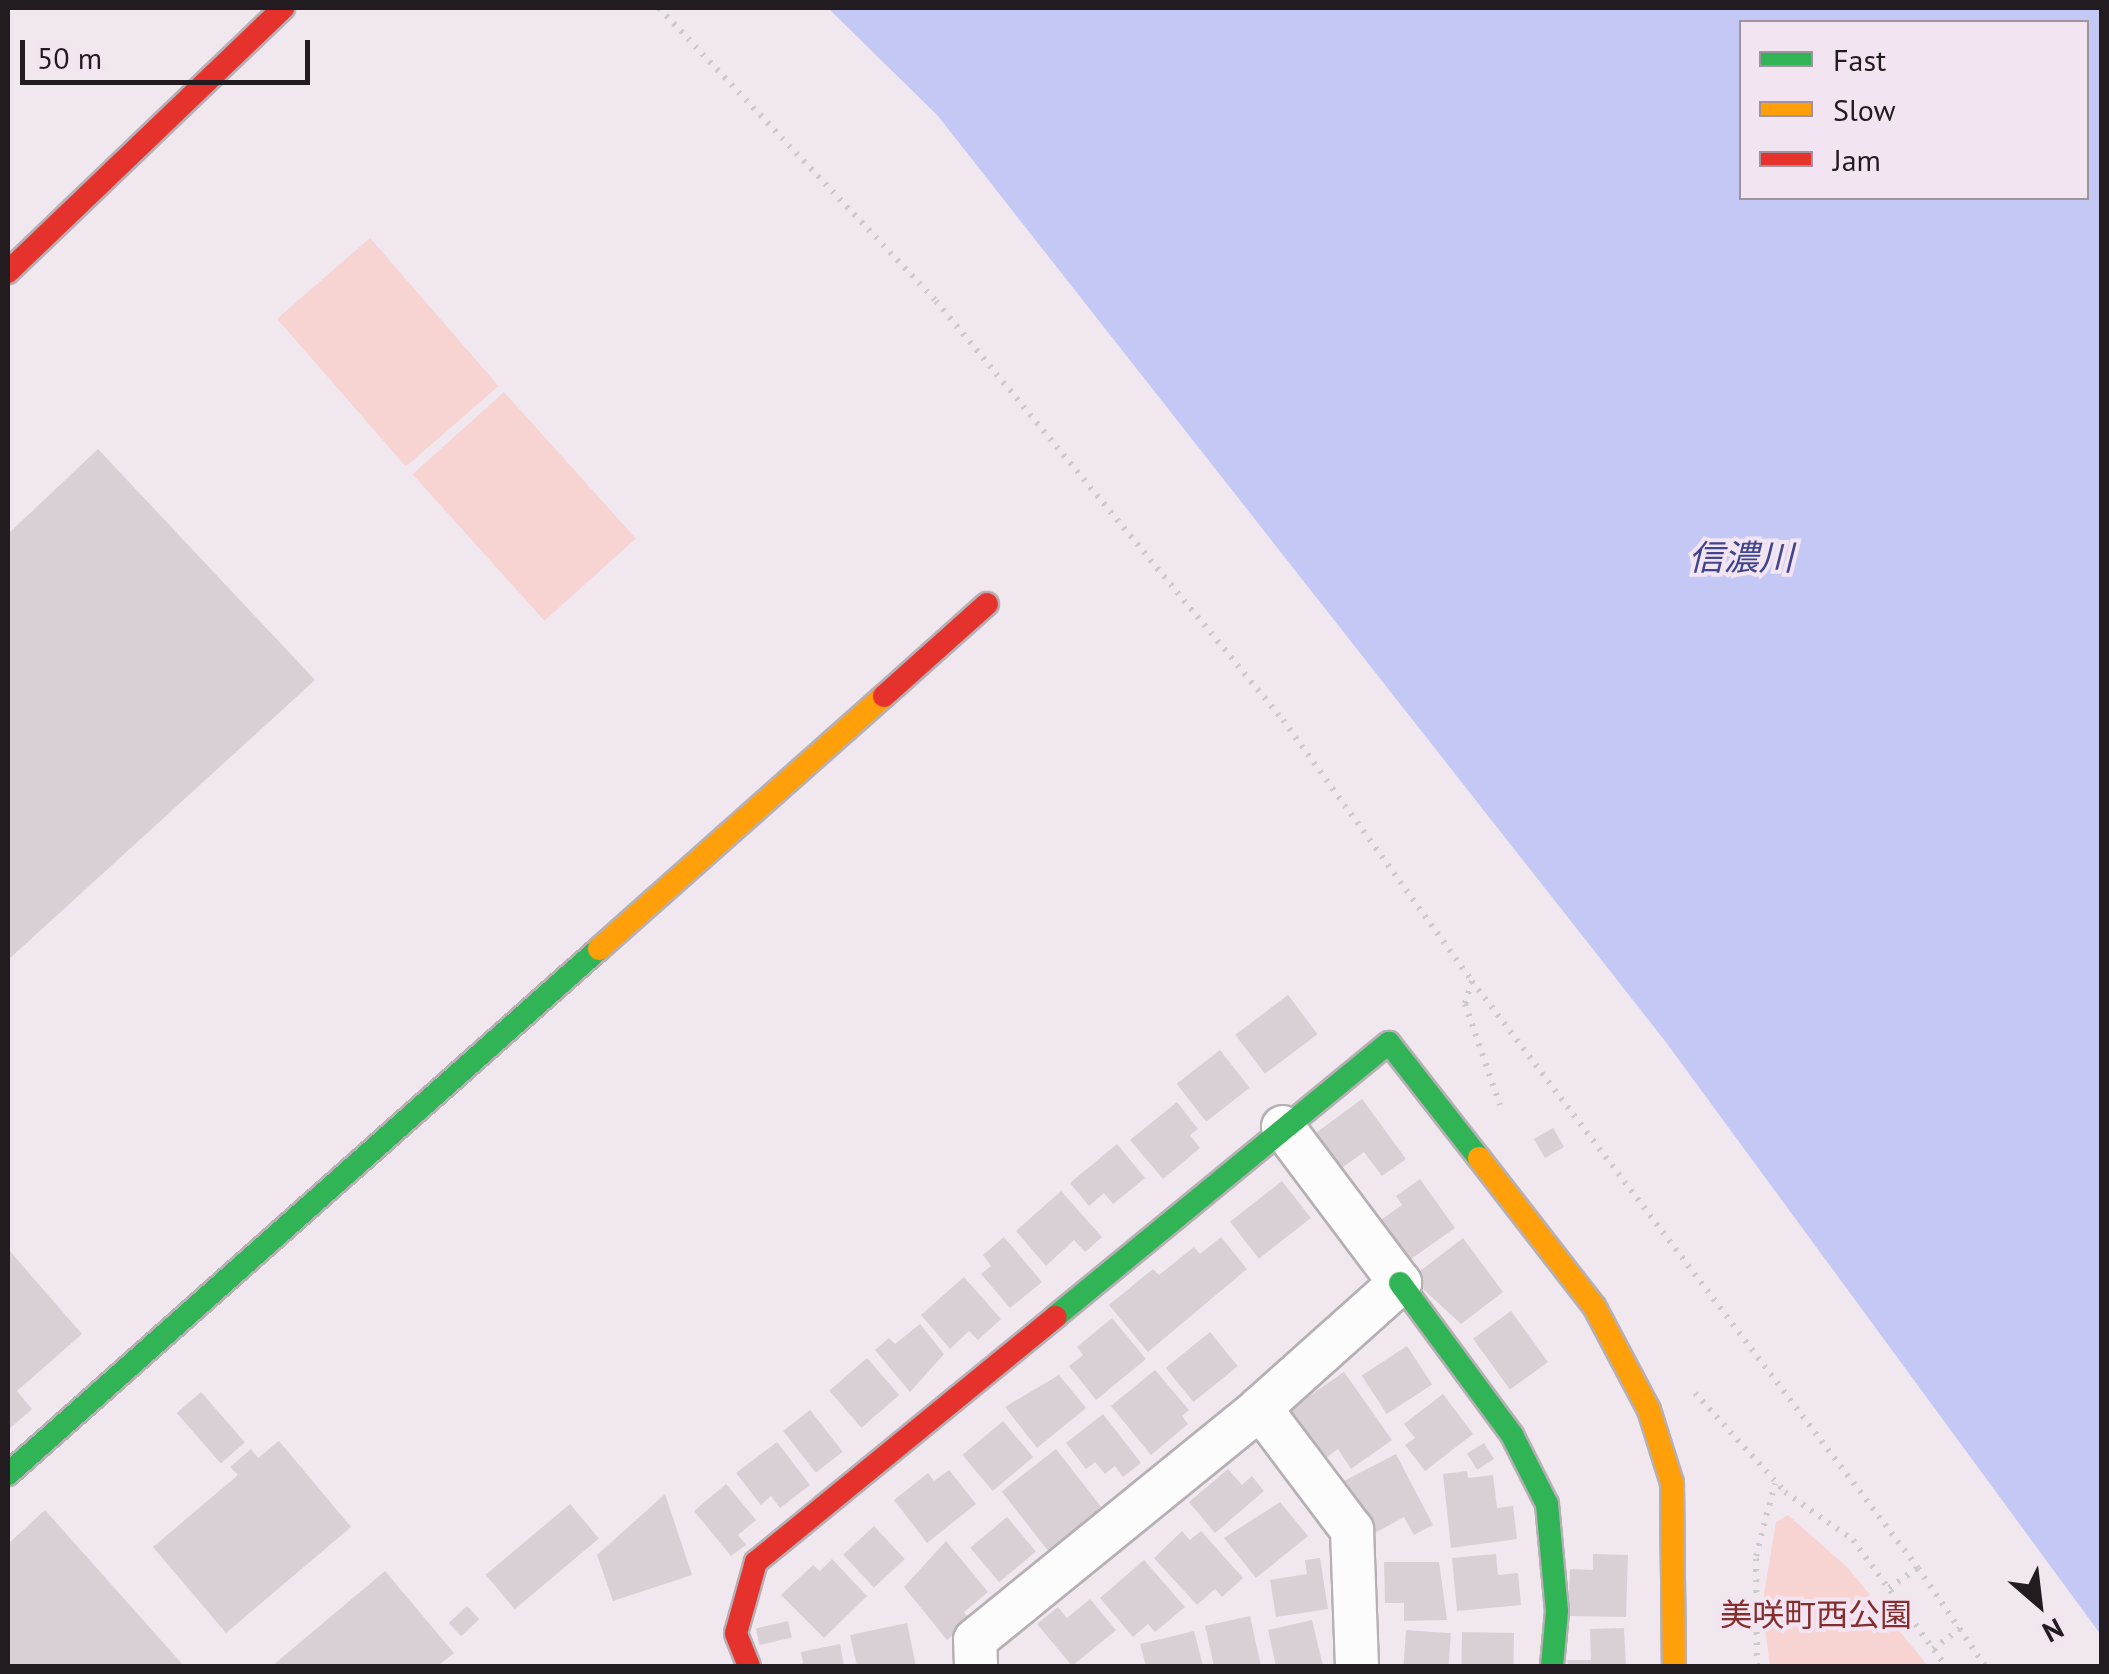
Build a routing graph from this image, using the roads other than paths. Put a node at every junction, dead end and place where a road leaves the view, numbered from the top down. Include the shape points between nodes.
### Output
1 (283, 8) edge
2 (8, 272) edge
3 (987, 604) dead end
4 (1283, 1126) junction
5 (1400, 1283) junction
6 (1260, 1408) junction
7 (8, 1474) edge
8 (749, 1666) edge
9 (976, 1666) edge
10 (1357, 1666) edge
11 (1552, 1666) edge
12 (1674, 1666) edge

1 - 2 street
3 - 7 street
4 - 5 street
4 - 8 street via 756,1562 736,1633
4 - 12 street via 1389,1042 1594,1306 1649,1410 1672,1483
5 - 6 street
5 - 11 street via 1512,1434 1548,1504 1557,1611
6 - 9 street via 975,1640
6 - 10 street via 1352,1530

